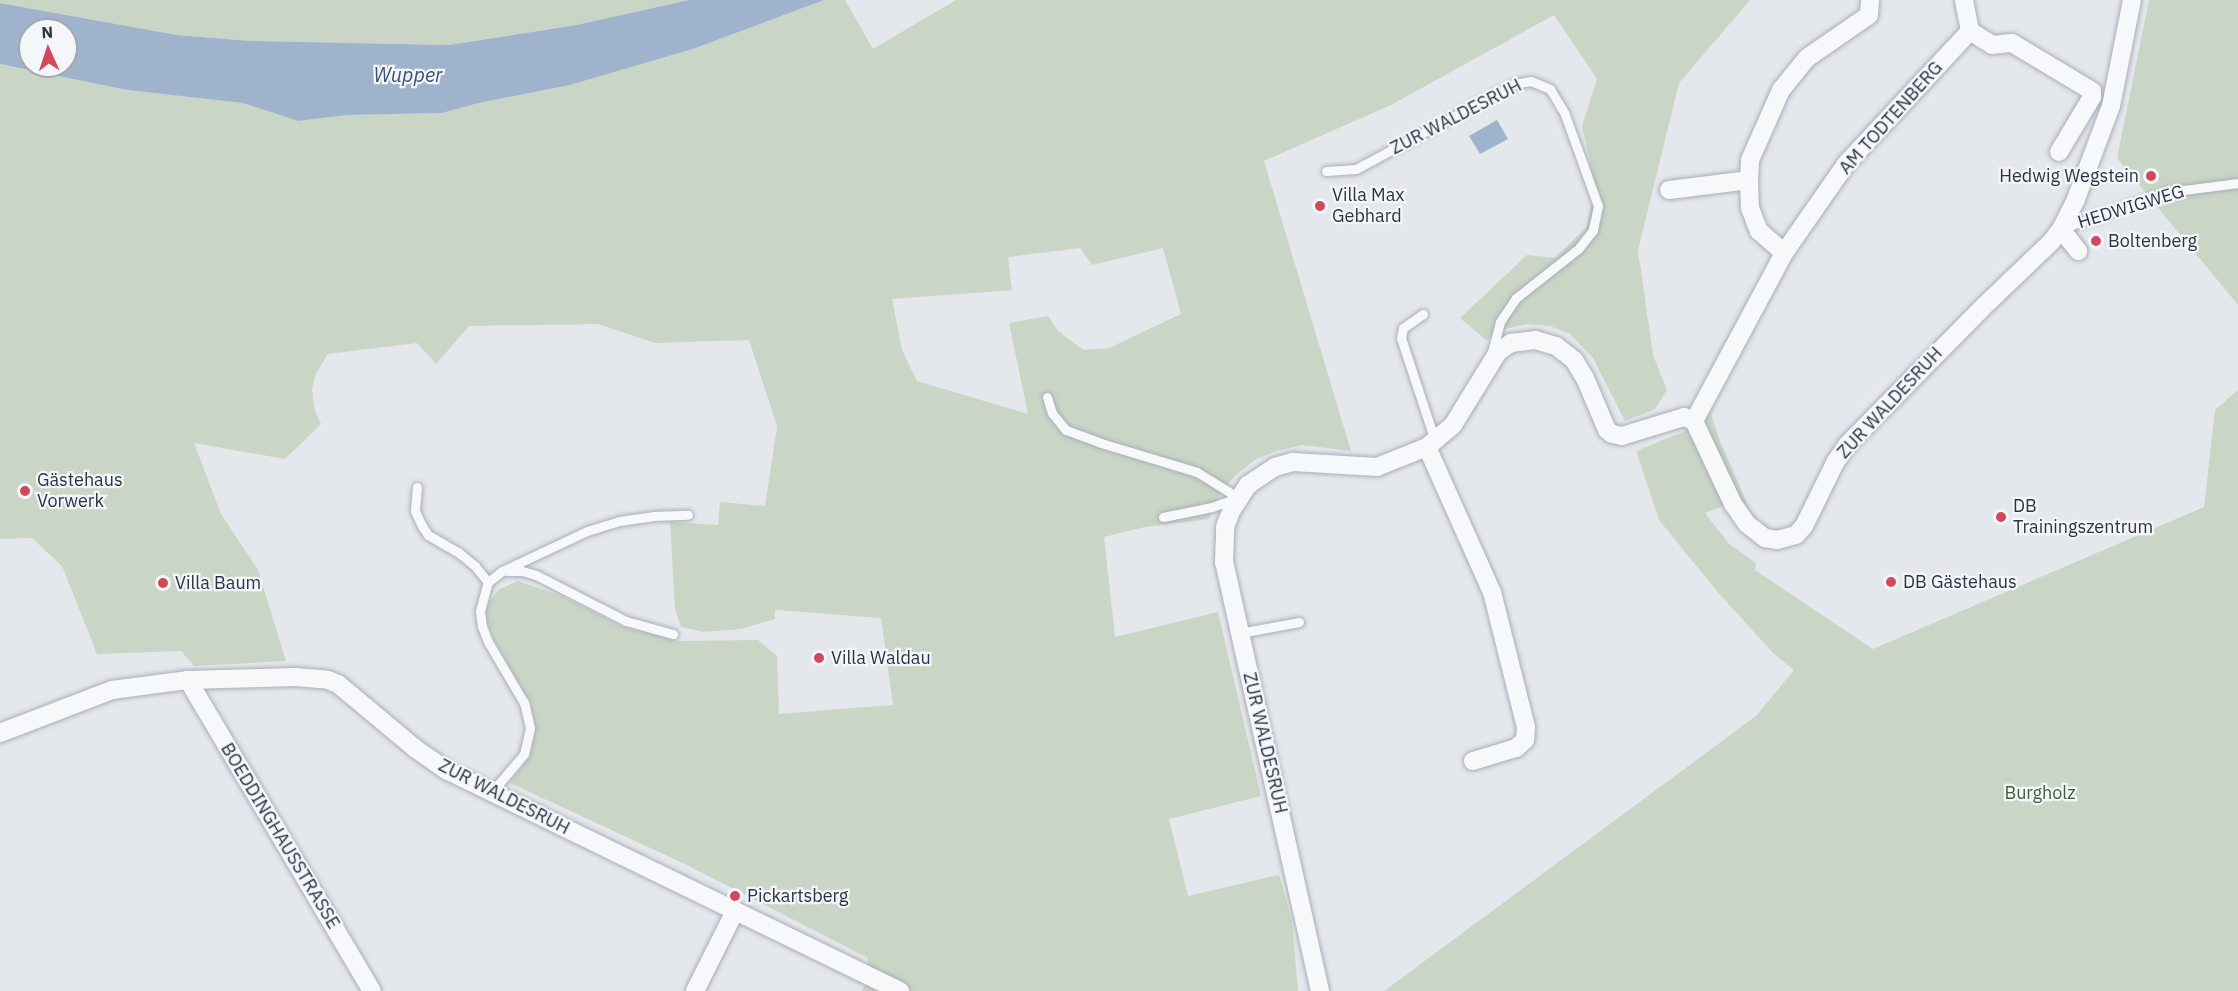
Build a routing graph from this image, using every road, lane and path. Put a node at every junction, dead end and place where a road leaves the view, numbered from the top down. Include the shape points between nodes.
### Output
1 (1870, 0) edge
2 (1964, 0) edge
3 (2132, 0) edge
4 (1970, 31) junction
5 (2059, 152) dead end
6 (1326, 171) dead end
7 (1749, 180) junction
8 (2238, 183) edge
9 (1668, 190) dead end
10 (2061, 229) junction
11 (2078, 251) dead end
12 (1784, 253) junction
13 (1423, 314) dead end
14 (1489, 363) junction
15 (1047, 397) dead end
16 (1694, 421) junction
17 (1431, 444) junction
18 (417, 487) dead end
19 (1239, 498) junction
20 (688, 515) dead end
21 (1163, 517) dead end
22 (502, 571) junction
23 (488, 582) junction
24 (1299, 622) dead end
25 (1240, 633) junction
26 (673, 634) dead end
27 (188, 681) junction
28 (0, 733) edge
29 (1473, 761) dead end
30 (491, 793) junction
31 (735, 910) junction
32 (372, 991) edge
33 (695, 991) edge
34 (900, 991) edge
35 (1320, 991) edge

1 - 7 street via 1869,15 1807,58 1781,90 1750,160
2 - 4 street
3 - 10 street, ZUR WALDESRUH via 2111,106
4 - 5 street via 1992,45 2012,43 2092,91
4 - 12 street, AM TODTENBERG via 1846,164
6 - 14 lane, ZUR WALDESRUH via 1356,169 1514,84 1531,81 1550,89 1564,112 1598,206 1593,230 1578,249 1516,298 1500,322
7 - 9 street
7 - 12 street via 1749,208 1759,231
8 - 10 lane, HEDWIGWEG via 2168,192
10 - 11 street
10 - 16 street, ZUR WALDESRUH via 1847,445 1796,535 1777,540 1766,538 1747,524 1733,504
12 - 16 street, AM TODTENBERG
13 - 17 lane via 1402,328 1401,338
14 - 16 street, ZUR WALDESRUH via 1511,344 1523,340 1546,342 1574,360 1612,434 1622,436 1684,417
14 - 17 street, ZUR WALDESRUH via 1453,425
15 - 19 lane via 1052,412 1066,430 1197,472
17 - 19 street, ZUR WALDESRUH via 1377,467 1293,462 1261,475
17 - 29 street via 1492,592 1526,727 1526,740 1516,748
18 - 23 lane via 416,511 428,535 475,566
19 - 21 lane
19 - 25 street, ZUR WALDESRUH via 1225,527 1222,545
20 - 22 lane via 631,519 587,531
22 - 23 lane
22 - 26 lane via 536,575 626,621
23 - 30 lane via 480,611 482,626 524,703 530,728 524,754
24 - 25 lane
25 - 35 street, ZUR WALDESRUH
27 - 28 street, ZUR WALDESRUH via 106,691
27 - 30 street, ZUR WALDESRUH via 296,677 328,680 432,761
27 - 32 street, BOEDDINGHAUSSTRASSE
30 - 31 street, ZUR WALDESRUH
31 - 33 street
31 - 34 street, ZUR WALDESRUH

